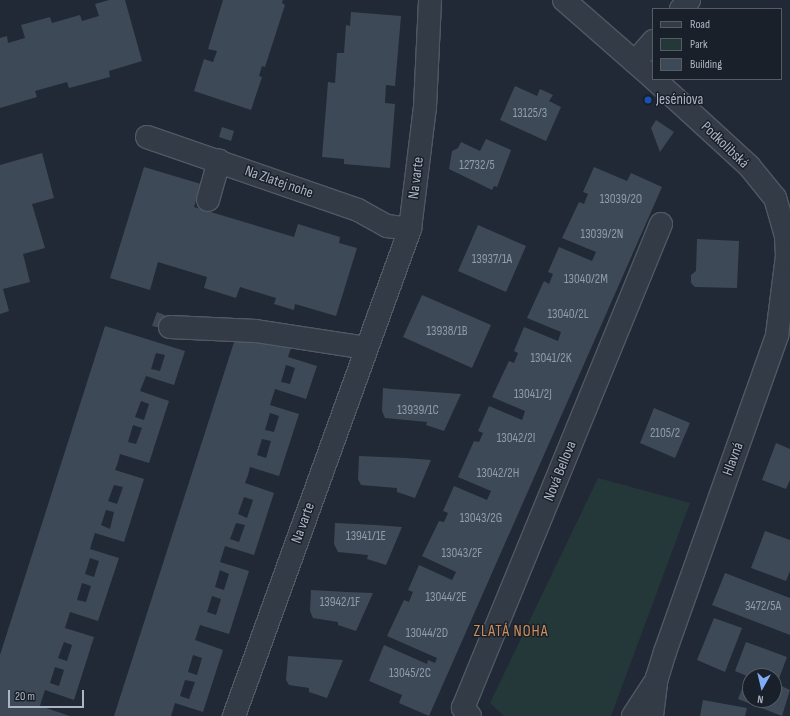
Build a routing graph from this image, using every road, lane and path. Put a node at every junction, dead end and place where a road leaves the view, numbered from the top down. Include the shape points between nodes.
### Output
1 (430, 0) edge
2 (564, 0) edge
3 (689, 0) edge
4 (682, 8) edge
5 (652, 42) edge
6 (635, 62) junction
7 (652, 76) edge
8 (656, 80) edge
9 (146, 137) dead end
10 (218, 161) junction
11 (208, 200) dead end
12 (782, 200) edge
13 (661, 224) dead end
14 (410, 229) junction
15 (170, 327) dead end
16 (366, 348) junction
17 (657, 678) junction
18 (237, 707) edge
19 (470, 716) edge
20 (633, 716) edge
21 (652, 716) edge

1 - 14 street, Na varte via 425,107
2 - 6 street, Podkolibská
3 - 4 street
5 - 6 street
6 - 7 street, Podkolibská
8 - 12 street, Podkolibská
9 - 10 street, Na Zlatej nohe
10 - 11 street
10 - 14 street, Na Zlatej nohe via 358,210 387,226
12 - 17 street, Hlavná via 787,256 777,335
13 - 19 street, Nová Bellova via 463,708
14 - 16 street, Na varte
15 - 16 street via 256,331
16 - 18 street, Na varte
17 - 20 street
17 - 21 street, Hlavná

